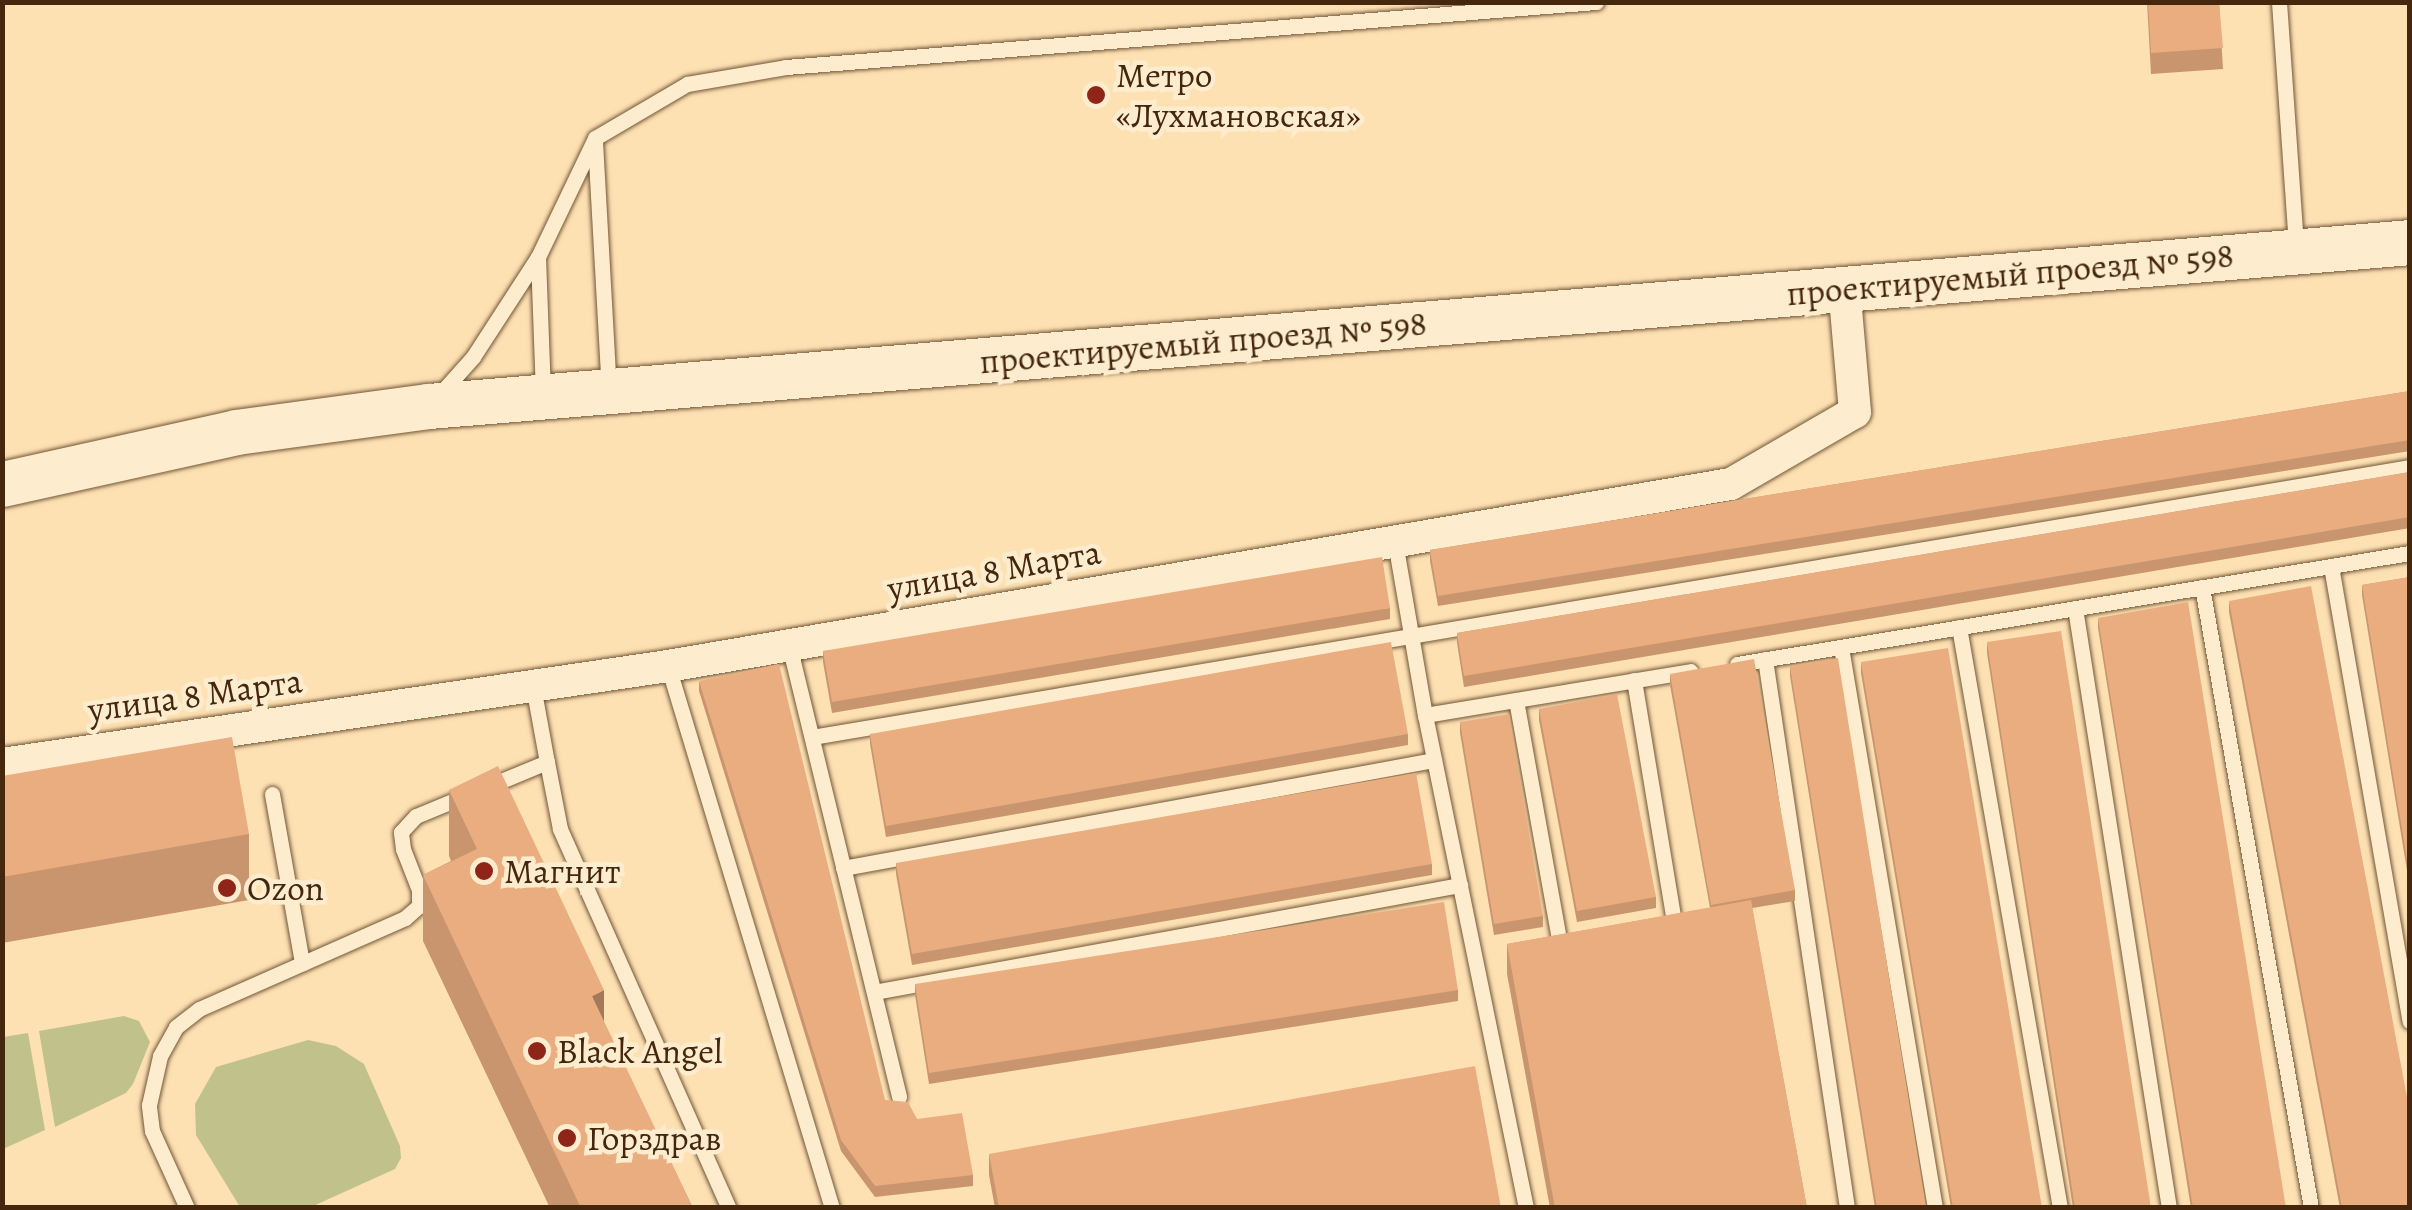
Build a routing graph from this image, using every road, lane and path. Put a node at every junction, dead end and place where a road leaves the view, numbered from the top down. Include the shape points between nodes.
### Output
1 (1596, 2) edge
2 (2279, 2) edge
3 (595, 138) junction
4 (2410, 242) edge
5 (2296, 250) junction
6 (538, 257) junction
7 (1844, 287) junction
8 (609, 391) junction
9 (543, 396) junction
10 (429, 406) junction
11 (2410, 467) edge
12 (2, 484) edge
13 (1395, 542) junction
14 (2410, 554) edge
15 (2332, 566) junction
16 (2202, 587) junction
17 (2075, 608) junction
18 (1959, 627) junction
19 (1412, 637) junction
20 (790, 646) junction
21 (1841, 647) junction
22 (1766, 659) junction
23 (1728, 665) edge
24 (668, 666) junction
25 (1709, 668) edge
26 (1634, 680) junction
27 (533, 686) junction
28 (1516, 700) junction
29 (1425, 715) junction
30 (812, 738) junction
31 (1434, 760) junction
32 (548, 762) junction
33 (2, 764) edge
34 (272, 794) dead end
35 (843, 868) junction
36 (1460, 885) junction
37 (1674, 922) edge
38 (1560, 946) edge
39 (302, 963) junction
40 (874, 992) junction
41 (2410, 1022) edge
42 (899, 1097) edge
43 (187, 1208) edge
44 (730, 1208) edge
45 (832, 1208) edge
46 (1526, 1208) edge
47 (1846, 1208) edge
48 (1935, 1208) edge
49 (2060, 1208) edge
50 (2169, 1208) edge
51 (2311, 1208) edge

1 - 3 lane via 786,66 687,84
2 - 5 lane
3 - 6 lane
3 - 8 lane
4 - 5 street, проектируемый проезд № 598
5 - 7 street, проектируемый проезд № 598
6 - 9 lane
6 - 10 lane via 473,357
7 - 8 street, проектируемый проезд № 598
7 - 13 street, улица 8 Марта via 1855,412 1775,460 1731,484
8 - 9 street, проектируемый проезд № 598
9 - 10 street, проектируемый проезд № 598
10 - 12 street, проектируемый проезд № 598 via 236,432
11 - 19 lane
13 - 19 lane
13 - 20 street, улица 8 Марта
14 - 15 lane
15 - 16 lane
15 - 41 lane
16 - 17 lane
16 - 51 lane
17 - 18 lane
17 - 50 lane
18 - 21 lane
18 - 49 lane
19 - 29 lane
19 - 30 lane
20 - 24 street, улица 8 Марта
20 - 30 lane
21 - 22 lane
21 - 48 lane
22 - 23 lane
22 - 47 lane
24 - 27 street, улица 8 Марта
24 - 45 lane
25 - 26 lane
26 - 28 lane
26 - 37 lane
27 - 32 lane
27 - 33 street, улица 8 Марта
28 - 29 lane
28 - 38 lane
29 - 31 lane
30 - 35 lane
31 - 35 lane
31 - 36 lane
32 - 39 lane via 416,816 401,832 419,906
32 - 44 lane via 560,829
34 - 39 lane
35 - 40 lane
36 - 40 lane
36 - 46 lane
39 - 43 lane via 198,1009 176,1027 160,1056 149,1105 152,1131
40 - 42 lane

